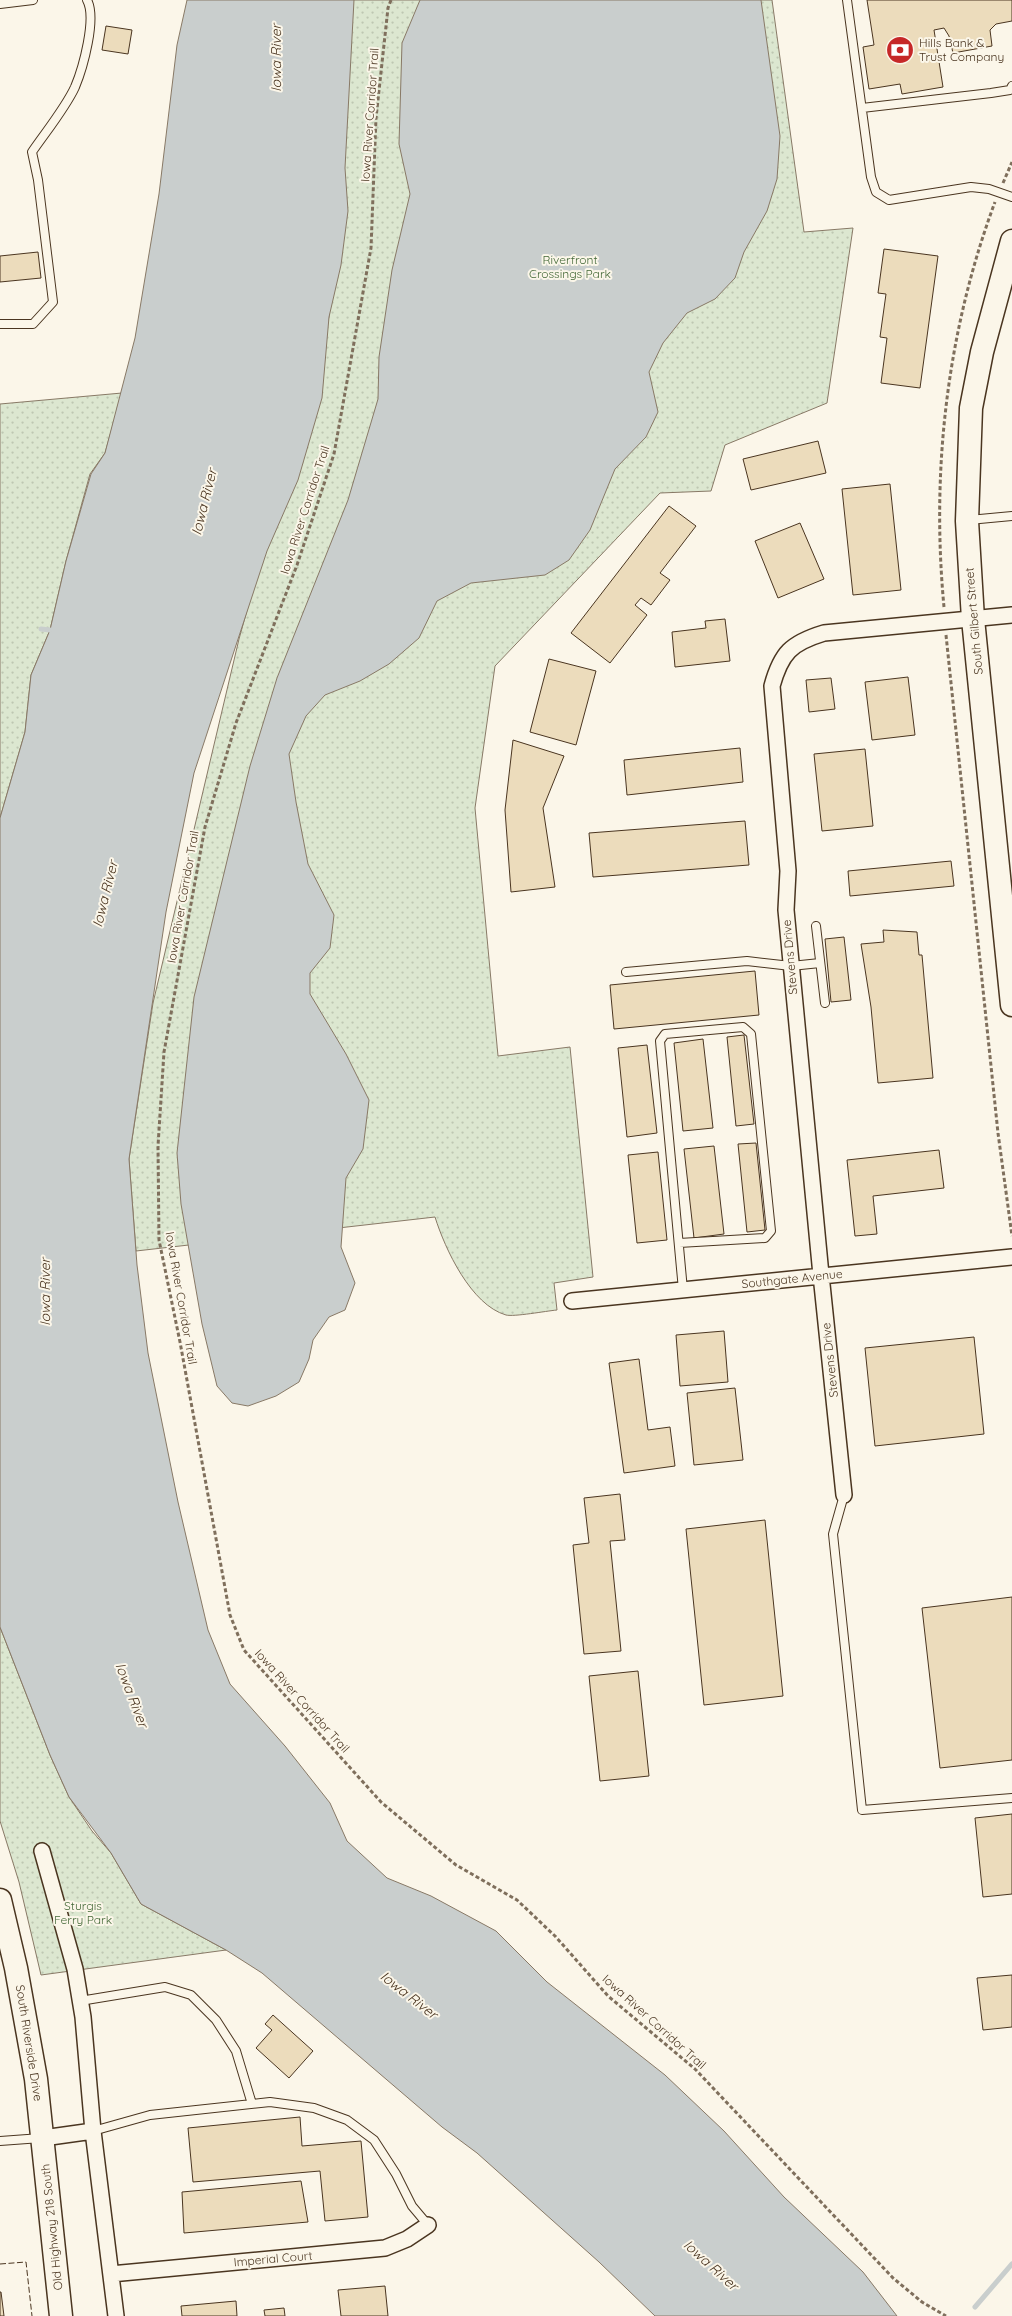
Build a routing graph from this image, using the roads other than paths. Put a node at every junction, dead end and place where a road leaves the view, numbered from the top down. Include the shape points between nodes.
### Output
1 (33, 0) edge
2 (87, 0) edge
3 (847, 0) edge
4 (0, 4) edge
5 (1012, 86) edge
6 (862, 108) junction
7 (1012, 198) edge
8 (1012, 241) edge
9 (0, 324) edge
10 (1012, 516) edge
11 (967, 521) junction
12 (1012, 615) edge
13 (973, 619) junction
14 (816, 926) dead end
15 (1008, 929) edge
16 (820, 963) junction
17 (791, 966) junction
18 (626, 972) dead end
19 (1012, 997) edge
20 (825, 1003) dead end
21 (679, 1243) junction
22 (1012, 1257) edge
23 (820, 1275) junction
24 (683, 1290) junction
25 (572, 1301) dead end
26 (844, 1495) joint
27 (1012, 1798) edge
28 (42, 1851) dead end
29 (0, 1900) edge
30 (80, 2001) junction
31 (252, 2104) junction
32 (93, 2131) junction
33 (43, 2138) junction
34 (0, 2141) edge
35 (428, 2225) joint
36 (111, 2274) junction
37 (61, 2316) edge
38 (116, 2316) edge

1 - 4 lane
2 - 9 lane via 90,4 90,31 74,87 32,152 53,302 33,324
3 - 6 lane
5 - 6 lane via 1010,90 991,93
6 - 7 lane via 871,177 876,192 889,200 971,187
8 - 11 main road, South Gilbert Street via 982,352 971,408
10 - 11 lane
11 - 13 main road, South Gilbert Street
12 - 13 street, Stevens Drive
13 - 15 main road, South Gilbert Street
13 - 17 street, Stevens Drive via 824,633 803,639 787,650 777,667 772,686 787,862 786,910
14 - 16 lane
15 - 19 main road, South Gilbert Street
16 - 17 lane
16 - 20 lane
17 - 18 lane via 747,961
17 - 23 street, Stevens Drive
21 - 21 lane via 660,1041 665,1034 744,1027 751,1034 771,1230 765,1238
21 - 24 lane
22 - 23 street, Southgate Avenue
23 - 24 street, Southgate Avenue
23 - 26 street, Stevens Drive
24 - 25 street, Southgate Avenue
26 - 27 lane via 834,1534 862,1810
28 - 30 street via 75,1969
29 - 33 main road, South Riverside Drive via 18,1978
30 - 31 lane via 165,1988 191,1995 216,2020 236,2050
30 - 32 street
31 - 32 lane via 150,2115
31 - 35 lane via 270,2102 314,2108 347,2120 374,2140 412,2206
32 - 33 street
32 - 36 street
33 - 34 lane
33 - 37 main road, Old Highway 218 South
35 - 36 street, Imperial Court via 385,2248
36 - 38 street

